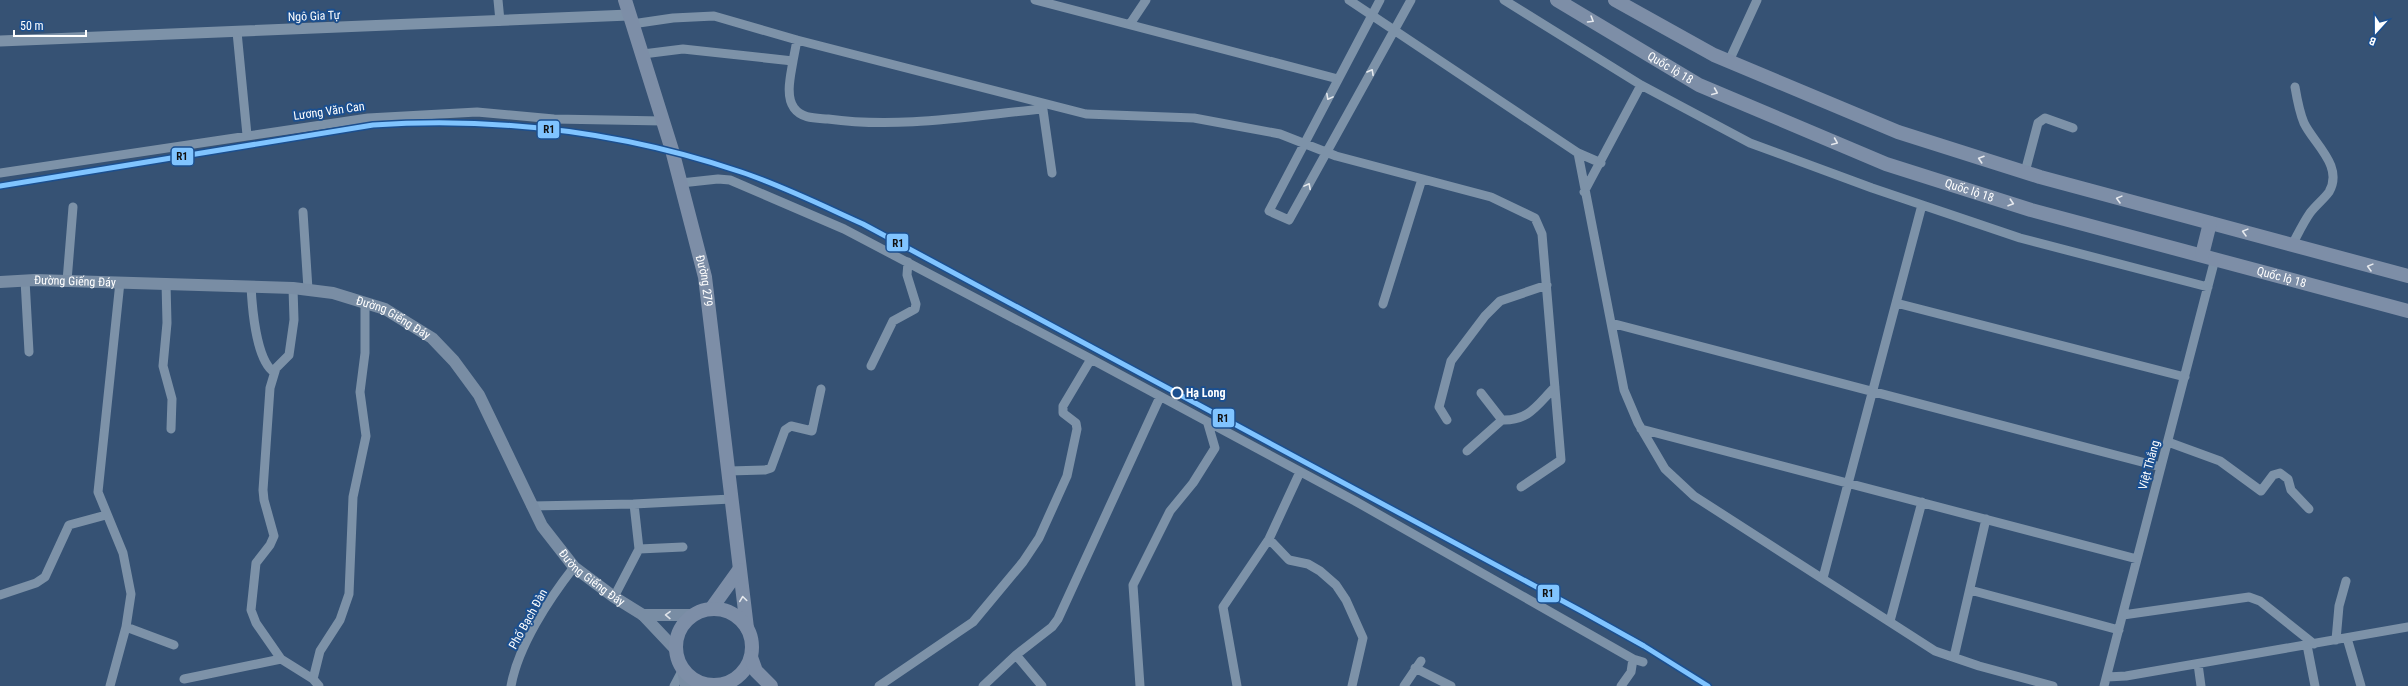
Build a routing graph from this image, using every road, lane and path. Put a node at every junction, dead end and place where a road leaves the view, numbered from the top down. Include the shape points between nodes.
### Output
1 (498, 0) edge
2 (625, 0) edge
3 (1035, 0) edge
4 (1146, 0) edge
5 (1349, 0) edge
6 (1380, 0) edge
7 (1411, 0) edge
8 (1504, 0) edge
9 (1557, 0) edge
10 (1615, 0) edge
11 (1757, 0) edge
12 (1372, 15) junction
13 (500, 20) junction
14 (631, 20) junction
15 (1130, 24) junction
16 (1394, 30) junction
17 (237, 32) junction
18 (797, 40) junction
19 (0, 41) edge
20 (643, 54) junction
21 (793, 61) junction
22 (1729, 61) junction
23 (1338, 80) junction
24 (1641, 85) junction
25 (2295, 87) dead end
26 (1042, 106) junction
27 (663, 121) junction
28 (2073, 128) dead end
29 (247, 135) junction
30 (1304, 144) junction
31 (1326, 152) junction
32 (1578, 153) junction
33 (1601, 163) junction
34 (2025, 172) junction
35 (0, 173) edge
36 (1052, 173) dead end
37 (1422, 179) junction
38 (681, 183) junction
39 (1584, 192) junction
40 (1922, 205) junction
41 (73, 207) dead end
42 (303, 212) dead end
43 (2210, 223) junction
44 (2292, 245) junction
45 (2202, 255) junction
46 (2215, 259) junction
47 (908, 262) junction
48 (2408, 276) edge
49 (25, 280) junction
50 (67, 281) junction
51 (0, 282) edge
52 (120, 282) junction
53 (166, 283) junction
54 (1547, 285) junction
55 (251, 286) junction
56 (2208, 287) junction
57 (293, 288) junction
58 (308, 289) junction
59 (1896, 302) junction
60 (366, 303) junction
61 (1383, 304) dead end
62 (2408, 311) edge
63 (1611, 323) junction
64 (29, 352) dead end
65 (1091, 359) junction
66 (871, 366) dead end
67 (274, 372) junction
68 (2185, 377) junction
69 (1555, 387) junction
70 (821, 389) dead end
71 (1872, 391) junction
72 (1481, 392) dead end
73 (1160, 397) junction
74 (1447, 420) dead end
75 (1502, 420) junction
76 (1208, 424) junction
77 (171, 429) dead end
78 (1641, 429) junction
79 (2168, 442) junction
80 (1467, 451) dead end
81 (2161, 467) junction
82 (729, 471) junction
83 (1300, 472) junction
84 (1848, 483) junction
85 (1521, 487) dead end
86 (731, 498) junction
87 (1922, 502) junction
88 (634, 504) junction
89 (531, 506) junction
90 (2309, 509) dead end
91 (106, 515) junction
92 (1986, 519) junction
93 (1269, 539) junction
94 (683, 547) dead end
95 (639, 549) junction
96 (2137, 559) junction
97 (574, 567) junction
98 (739, 570) junction
99 (1823, 578) junction
100 (2346, 581) dead end
101 (1970, 590) junction
102 (0, 595) edge
103 (614, 597) junction
104 (711, 609) junction
105 (643, 615) junction
106 (693, 615) junction
107 (2123, 615) junction
108 (1890, 621) junction
109 (126, 627) junction
110 (2408, 627) edge
111 (747, 628) junction
112 (2119, 630) junction
113 (2347, 638) junction
114 (2336, 640) junction
115 (2310, 644) junction
116 (174, 645) dead end
117 (676, 650) junction
118 (1016, 656) junction
119 (750, 657) junction
120 (1954, 657) junction
121 (281, 659) junction
122 (1633, 659) junction
123 (1643, 662) dead end
124 (2198, 664) junction
125 (683, 669) junction
126 (2106, 677) junction
127 (184, 679) dead end
128 (316, 683) edge
129 (724, 685) edge
130 (110, 686) edge
131 (511, 686) edge
132 (674, 686) edge
133 (686, 686) edge
134 (771, 686) edge
135 (879, 686) edge
136 (983, 686) edge
137 (1042, 686) edge
138 (1140, 686) edge
139 (1237, 686) edge
140 (1352, 686) edge
141 (1404, 686) edge
142 (1451, 686) edge
143 (1621, 686) edge
144 (2053, 686) edge
145 (2104, 686) edge
146 (2201, 686) edge
147 (2315, 686) edge
148 (2361, 686) edge

1 - 13 street
2 - 14 main road, Đường 279
3 - 15 street
4 - 15 street
5 - 12 street
6 - 12 street
7 - 16 street
8 - 24 street
9 -> 45 main road, Quốc lộ 18 via 1699,85 1886,164 2031,210
10 - 22 main road
11 - 22 street
12 - 16 street
12 - 23 street
13 - 14 street, Ngô Gia Tự
13 - 17 street, Ngô Gia Tự
14 - 18 street via 714,16
14 - 20 main road, Đường 279
15 - 23 street
31 -> 16 street
16 - 32 street
17 - 19 street, Ngô Gia Tự
17 - 29 street
18 - 21 street
18 - 26 street
20 - 21 street via 683,49
20 - 27 main road, Đường 279
21 - 26 street via 789,88 794,108 802,116 859,124 898,124
34 -> 22 main road via 1898,132
23 -> 30 street
24 - 33 street
24 - 40 street via 1750,142
25 - 44 street via 2304,123 2328,160 2332,176 2329,191 2306,219
26 - 30 street via 1086,114 1194,118 1280,134
26 - 36 street
27 - 29 street, Lương Văn Can via 554,119 477,112 368,118
27 - 38 main road, Đường 279
28 - 34 street via 2042,119 2038,123
29 - 35 street, Lương Văn Can
30 - 31 street
30 -> 31 street via 1269,211 1289,220
31 - 37 street
32 - 33 street
32 - 39 street
33 - 39 street
43 -> 34 main road
37 - 54 street via 1491,197 1535,218 1542,234
37 - 61 street
38 - 47 street via 730,180 844,229
38 - 82 main road, Đường 279 via 705,277
39 - 63 street
40 - 56 street via 2020,238
40 - 59 street
41 - 50 street
42 - 58 street
44 -> 43 main road
43 - 45 main road
48 -> 44 main road
45 - 46 main road, Quốc lộ 18
46 - 56 street, Việt Thắng
46 - 62 main road, Quốc lộ 18
47 - 65 street
47 - 66 street via 907,276 916,304 915,309 893,321
49 - 50 main road, Đường Giếng Đáy
49 - 51 main road, Đường Giếng Đáy
49 - 64 street
50 - 52 main road, Đường Giếng Đáy
52 - 53 main road, Đường Giếng Đáy
52 - 91 street via 98,484 100,500
53 - 55 main road, Đường Giếng Đáy
53 - 77 street via 167,323 163,366 172,399
54 - 69 street
54 - 74 street via 1500,301 1485,316 1451,361 1439,407
55 - 57 main road, Đường Giếng Đáy
55 - 67 street via 257,337 269,368
56 - 68 street, Việt Thắng
57 - 58 main road, Đường Giếng Đáy
57 - 67 street via 294,320 289,355
58 - 60 main road, Đường Giếng Đáy
59 - 68 street
59 - 71 street
60 - 89 main road, Đường Giếng Đáy via 385,309 426,333 454,362 478,395
60 - 128 street via 365,353 360,392 366,436 353,497 349,594 340,620 320,651
63 - 71 street
63 - 78 street via 1624,390
65 - 73 street
65 - 135 street via 1063,406 1063,413 1074,421 1077,427 1071,462 1067,476 1031,550 995,598 973,622
67 - 121 street via 270,388 263,490 274,536 270,545 256,560 251,603 256,623
68 - 79 street, Việt Thắng
69 - 75 street via 1527,415 1516,420
69 - 85 street via 1561,460
70 - 82 street via 812,430 791,426 785,430 771,468
71 - 81 street
71 - 84 street
72 - 75 street
73 - 76 street
73 - 118 street via 1058,619 1052,627
75 - 80 street
76 - 83 street
76 - 138 street via 1215,448 1193,483 1170,511 1133,585
78 - 84 street
78 - 99 street via 1665,469 1694,496
79 - 81 street, Việt Thắng
79 - 90 street via 2220,461 2261,491 2273,475 2280,473 2288,479 2291,490
81 - 96 street, Việt Thắng
82 - 86 main road, Đường 279
83 - 93 street
83 - 122 street
84 - 87 street
84 - 99 street
86 - 88 street
86 - 98 main road, Đường 279
87 - 92 street
87 - 108 street
88 - 89 street
88 - 95 street
89 - 97 main road, Đường Giếng Đáy via 542,526
91 - 102 street via 69,525 45,577 36,583
91 - 109 street via 123,553 129,579 130,603
92 - 96 street
92 - 101 street
93 - 139 street via 1223,607
93 - 140 street via 1290,560 1308,564 1320,572 1336,585 1346,600 1363,638
94 - 95 street
95 - 103 street
96 - 107 street, Việt Thắng
97 - 103 main road, Đường Giếng Đáy
97 - 131 street, Phố Bạch Đàn via 526,642
98 - 104 main road
111 -> 98 main road, Đường 279
99 - 108 street
100 - 114 street via 2338,610
101 - 112 street
101 - 120 street
103 - 105 main road, Đường Giếng Đáy
104 - 106 main road
104 - 111 main road via 732,614
106 -> 105 main road
105 - 117 main road, Đường Giếng Đáy
106 - 117 main road via 680,630
107 - 112 street, Việt Thắng
107 - 115 street via 2249,597 2260,601
108 - 120 street via 1935,651
109 - 116 street
109 - 130 street
110 - 113 street
111 - 119 main road via 752,647
112 - 126 street, Việt Thắng
113 - 114 street
113 - 148 street
114 - 115 street
115 - 124 street
115 - 147 street
117 - 125 main road
118 - 136 street
118 - 137 street
119 - 129 main road via 746,668
119 - 134 main road via 756,671
120 - 144 street
121 - 127 street
121 - 128 street
122 - 123 street
122 - 143 street via 1631,672
124 - 126 street
124 - 146 street
125 - 129 main road via 699,682
125 - 132 street
125 - 133 main road
126 - 145 street, Việt Thắng
141 - 142 street via 1418,665

